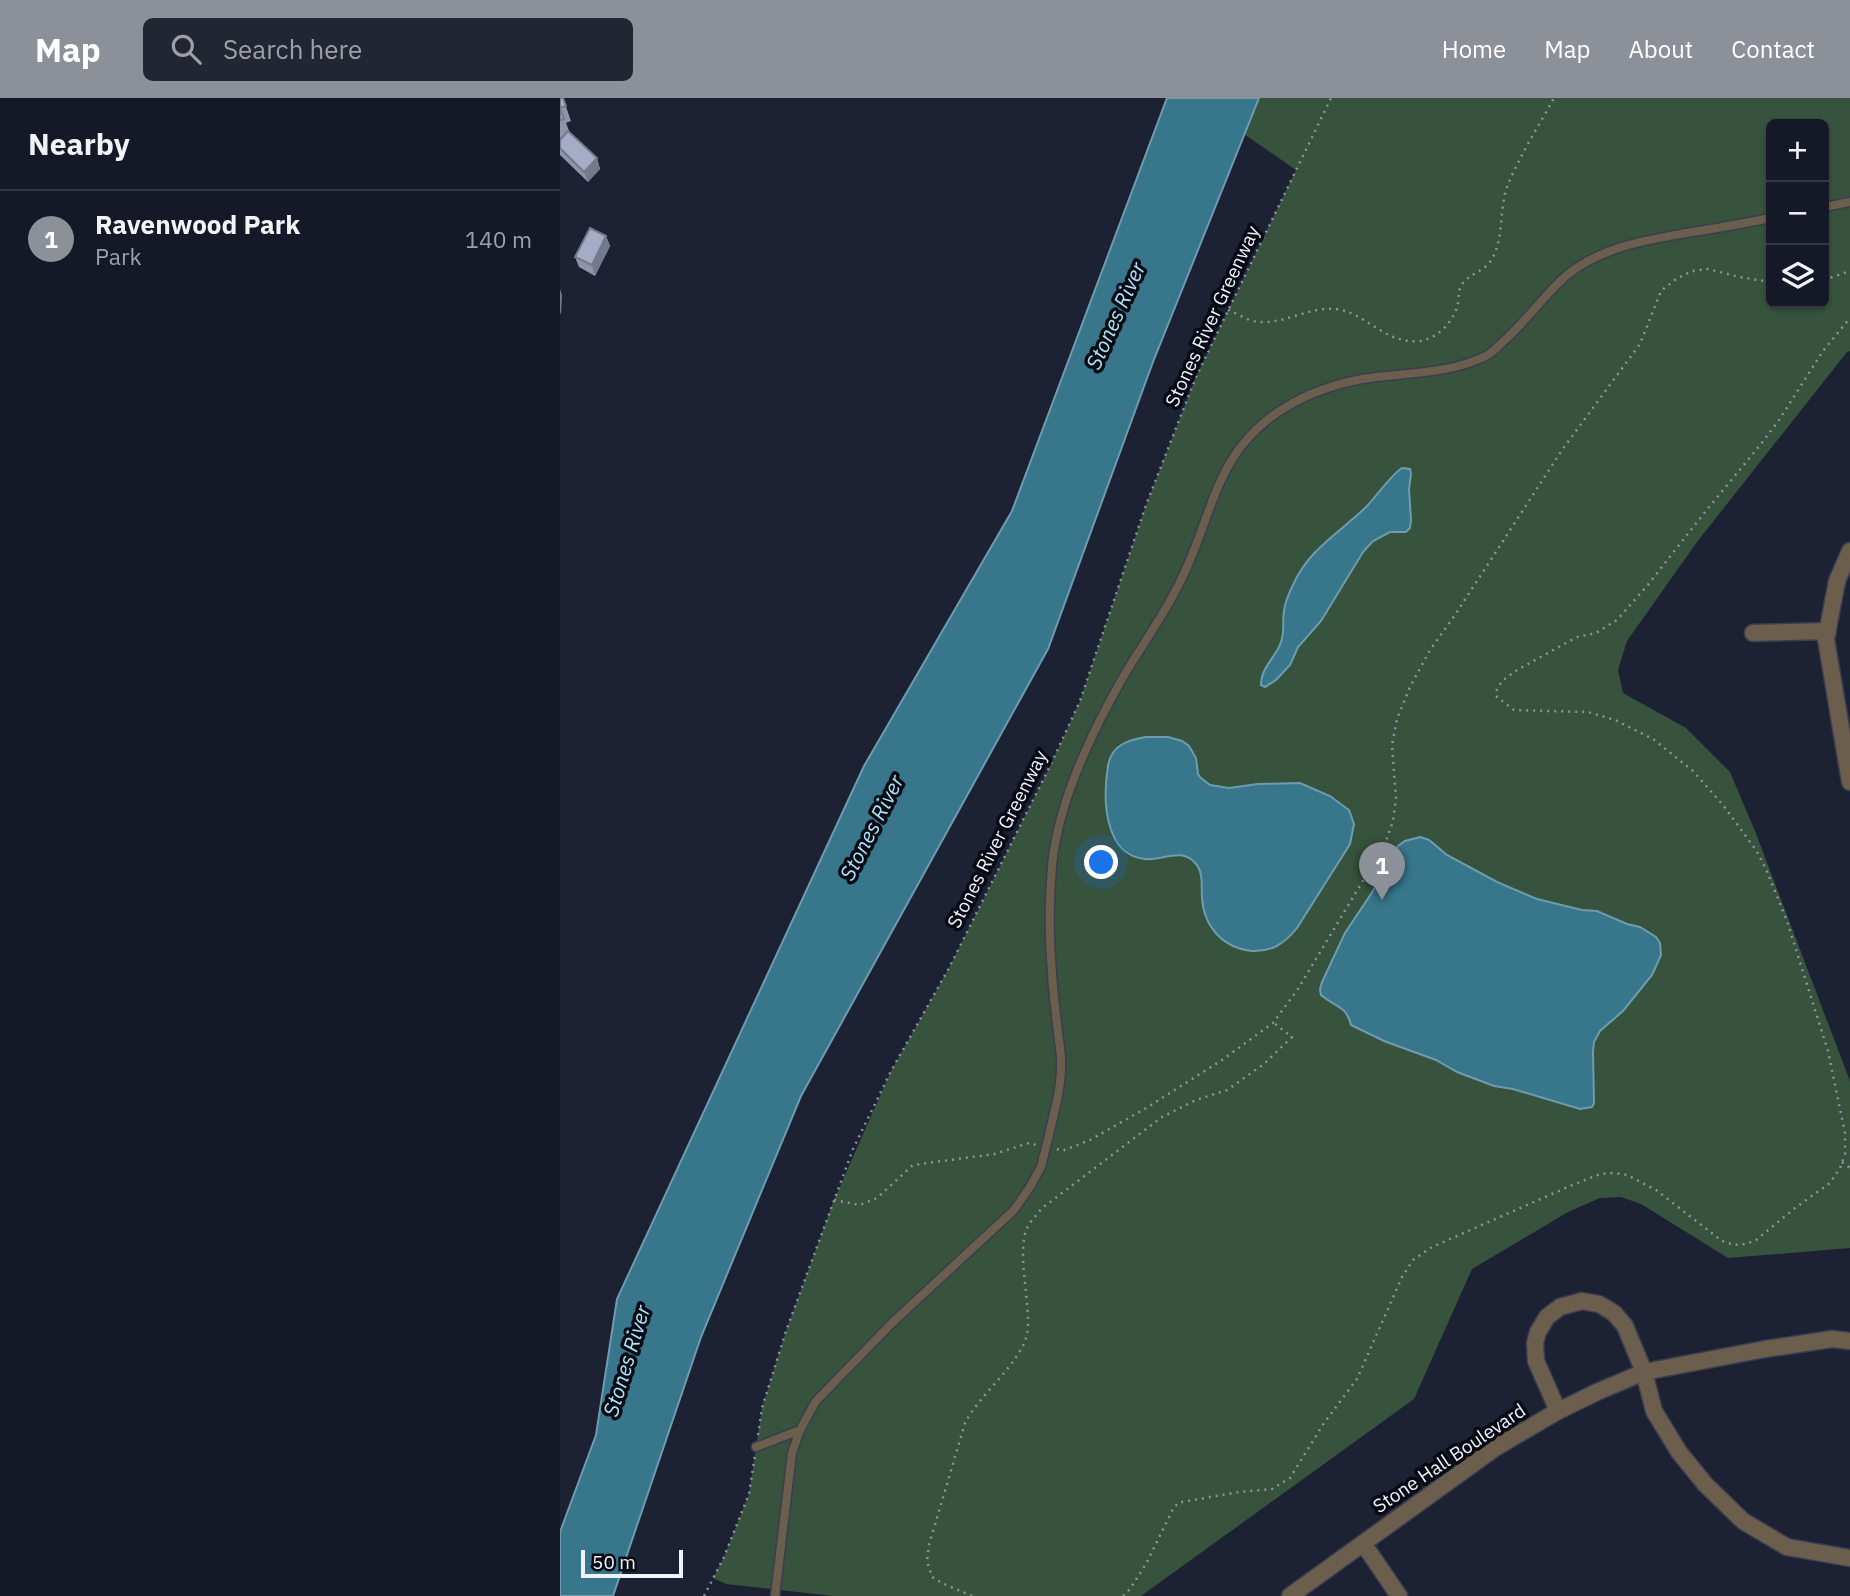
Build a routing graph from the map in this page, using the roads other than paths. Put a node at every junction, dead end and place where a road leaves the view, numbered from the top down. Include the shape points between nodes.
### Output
1 (1850, 202) edge
2 (1829, 206) edge
3 (1766, 219) edge
4 (1850, 551) edge
5 (1828, 631) junction
6 (1753, 633) dead end
7 (1850, 782) edge
8 (1850, 1341) edge
9 (1644, 1373) junction
10 (1558, 1410) junction
11 (800, 1430) junction
12 (757, 1447) road end
13 (1363, 1543) junction
14 (1850, 1558) edge
15 (775, 1596) edge
16 (1290, 1596) edge
17 (1399, 1596) edge

1 - 2 lane
3 - 11 lane, bridge via 1640,241 1592,258 1567,275 1489,355 1450,369 1361,379 1307,395 1247,438 1221,478 1188,568 1104,714 1063,814 1052,864 1051,904 1051,971 1062,1059 1041,1167 1014,1210 833,1381
4 - 5 street via 1837,581
5 - 6 street
5 - 7 street
8 - 9 street, Stone Hall Boulevard via 1832,1339 1765,1349
9 - 10 street, Stone Hall Boulevard
9 - 10 street via 1625,1326 1614,1312 1588,1301 1560,1307 1540,1327 1535,1349
9 - 14 street via 1654,1411 1679,1452 1743,1521 1787,1547
10 - 13 street, Stone Hall Boulevard via 1495,1448
11 - 12 lane
11 - 15 lane via 792,1453
13 - 16 street, Stone Hall Boulevard
13 - 17 street

